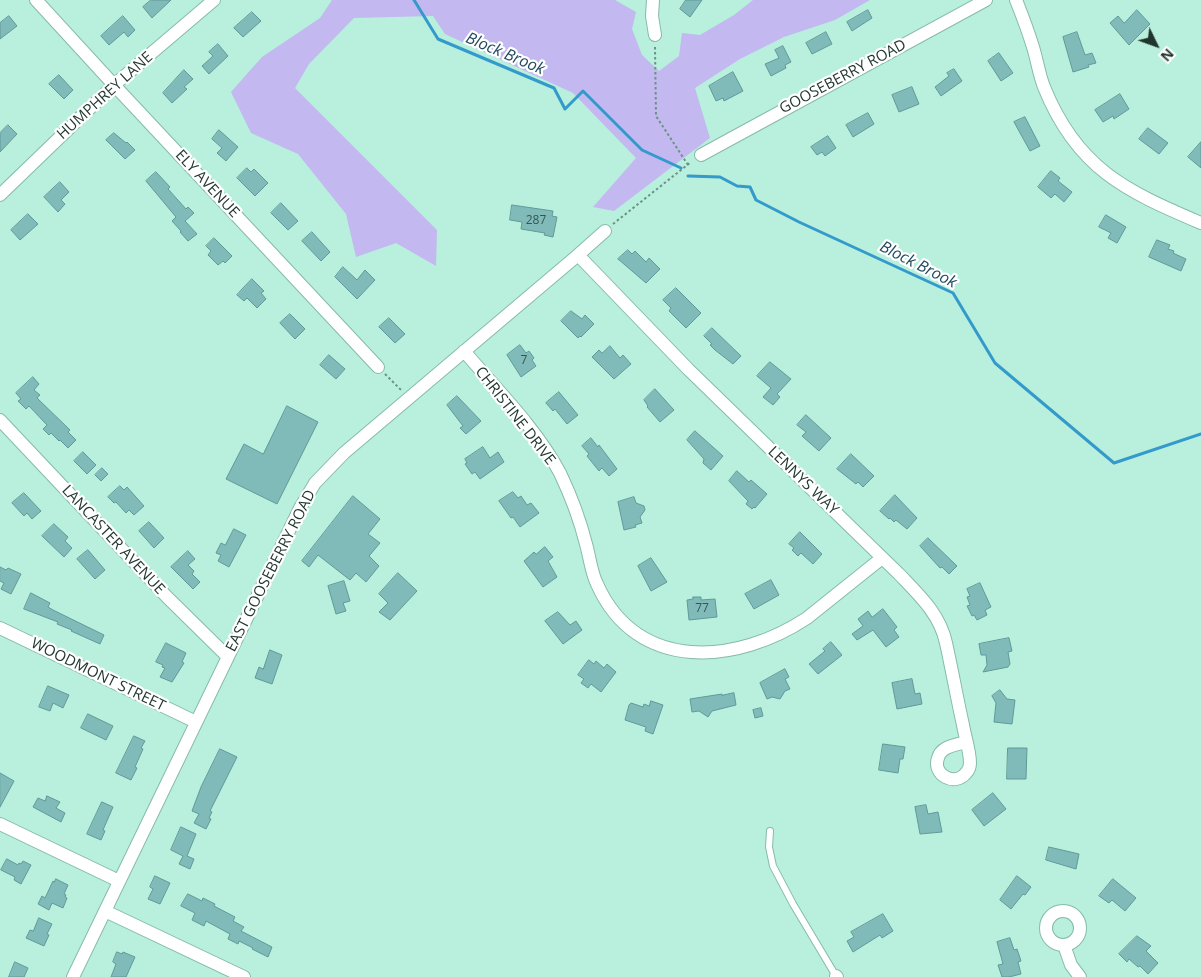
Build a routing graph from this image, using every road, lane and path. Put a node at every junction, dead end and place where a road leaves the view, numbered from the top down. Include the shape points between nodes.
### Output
1 (36, 0) edge
2 (214, 0) edge
3 (653, 0) edge
4 (986, 0) edge
5 (1016, 0) edge
6 (654, 35) joint
7 (114, 85) junction
8 (701, 155) joint
9 (688, 165) junction
10 (0, 195) edge
11 (1201, 223) edge
12 (605, 231) joint
13 (578, 256) junction
14 (464, 351) junction
15 (378, 367) joint
16 (409, 398) junction
17 (0, 420) edge
18 (882, 558) junction
19 (0, 628) edge
20 (228, 656) junction
21 (196, 722) junction
22 (966, 742) dead end
23 (0, 824) edge
24 (770, 831) dead end
25 (120, 881) junction
26 (105, 911) junction
27 (1064, 945) dead end
28 (837, 976) edge
29 (73, 977) edge
30 (244, 977) edge
31 (1080, 977) edge

1 - 7 street, ELY AVENUE
2 - 7 street, HUMPHREY LANE
3 - 6 street
4 - 8 street, GOOSEBERRY ROAD
5 - 11 street via 1052,104 1085,154 1099,169 1133,192
6 - 9 path via 656,116
7 - 10 street, HUMPHREY LANE
7 - 15 street, ELY AVENUE
8 - 9 path
9 - 12 path
12 - 13 street, EAST GOOSEBERRY ROAD
13 - 14 street, EAST GOOSEBERRY ROAD
13 - 18 street, LENNYS WAY via 688,369
14 - 16 street, EAST GOOSEBERRY ROAD
14 - 18 street, CHRISTINE DRIVE via 526,424 558,471 579,519 596,583 609,606 627,627 651,642 676,651 708,653 767,640 807,618
15 - 16 path
16 - 20 street, EAST GOOSEBERRY ROAD via 336,460 315,483
17 - 20 street, LANCASTER AVENUE via 173,604
18 - 22 street, LENNYS WAY via 927,604 940,623
19 - 21 street, WOODMONT STREET
20 - 21 street, EAST GOOSEBERRY ROAD
21 - 25 street, EAST GOOSEBERRY ROAD
23 - 25 street
24 - 28 lane via 773,866
25 - 26 street, EAST GOOSEBERRY ROAD
26 - 29 street, EAST GOOSEBERRY ROAD
26 - 30 street
27 - 31 street via 1071,965

